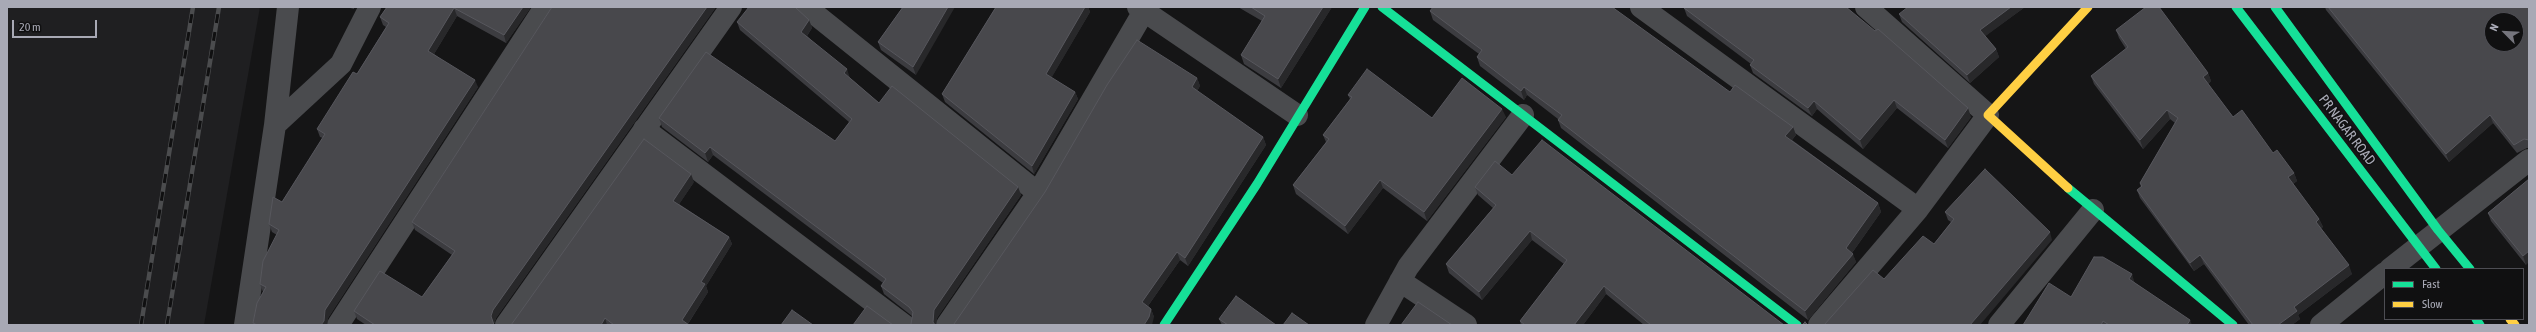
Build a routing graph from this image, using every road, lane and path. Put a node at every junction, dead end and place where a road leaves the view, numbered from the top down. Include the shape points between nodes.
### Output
1 (288, 7) edge
2 (370, 7) edge
3 (545, 7) edge
4 (731, 7) edge
5 (806, 7) edge
6 (1365, 7) edge
7 (1382, 7) edge
8 (1641, 7) edge
9 (1866, 7) edge
10 (2088, 7) edge
11 (2236, 7) edge
12 (2275, 7) edge
13 (1141, 9) edge
14 (1297, 115) junction
15 (1523, 115) junction
16 (1988, 115) junction
17 (275, 125) junction
18 (644, 129) junction
19 (2529, 160) edge
20 (1038, 193) junction
21 (1918, 209) junction
22 (2093, 210) junction
23 (2438, 230) junction
24 (2418, 246) junction
25 (2391, 268) edge
26 (2435, 268) edge
27 (2469, 268) edge
28 (2384, 274) edge
29 (1400, 281) junction
30 (244, 325) edge
31 (338, 325) edge
32 (506, 325) edge
33 (904, 325) edge
34 (946, 325) edge
35 (1164, 325) edge
36 (1376, 325) edge
37 (1466, 325) edge
38 (1797, 325) edge
39 (1819, 325) edge
40 (1999, 325) edge
41 (2233, 325) edge
42 (2321, 325) edge

1 - 17 street
2 - 17 street via 341,64
3 - 31 street
4 - 18 street
5 - 20 street
6 - 14 street
7 - 15 street
8 - 21 street
9 - 16 street
10 - 16 street
11 - 24 street, PR NAGAR ROAD
12 - 23 street, PR NAGAR ROAD
13 - 14 street
13 - 20 street
14 - 35 street via 1257,184
15 - 29 street
15 - 38 street
16 - 21 street
16 - 22 street
17 - 30 street
18 - 32 street
18 - 33 street
19 - 23 street
20 - 34 street
21 - 39 street
22 - 40 street
22 - 41 street
23 - 24 street
23 - 27 street, PR NAGAR ROAD
24 - 25 street
24 - 26 street, PR NAGAR ROAD
28 - 42 street
29 - 36 street
29 - 37 street

